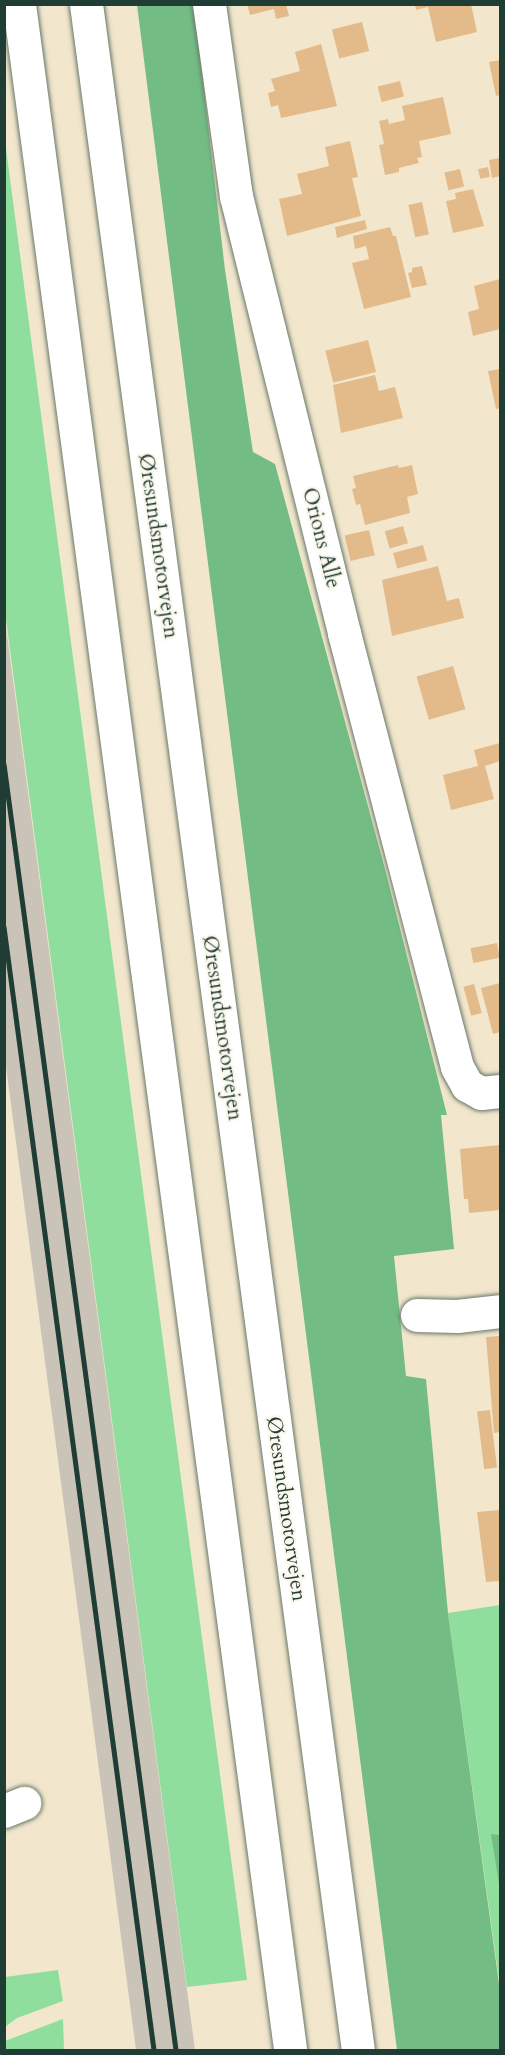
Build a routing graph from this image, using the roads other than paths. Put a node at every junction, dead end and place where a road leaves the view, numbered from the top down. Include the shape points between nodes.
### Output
1 (19, 4) edge
2 (86, 4) edge
3 (209, 4) edge
4 (501, 1091) edge
5 (501, 1311) edge
6 (417, 1315) dead end
7 (290, 2050) edge
8 (358, 2050) edge

1 - 7 main road
2 - 8 main road, Øresundsmotorvejen
3 - 4 main road, Orions Alle via 236,196 457,1066 467,1085 481,1093
5 - 6 main road

